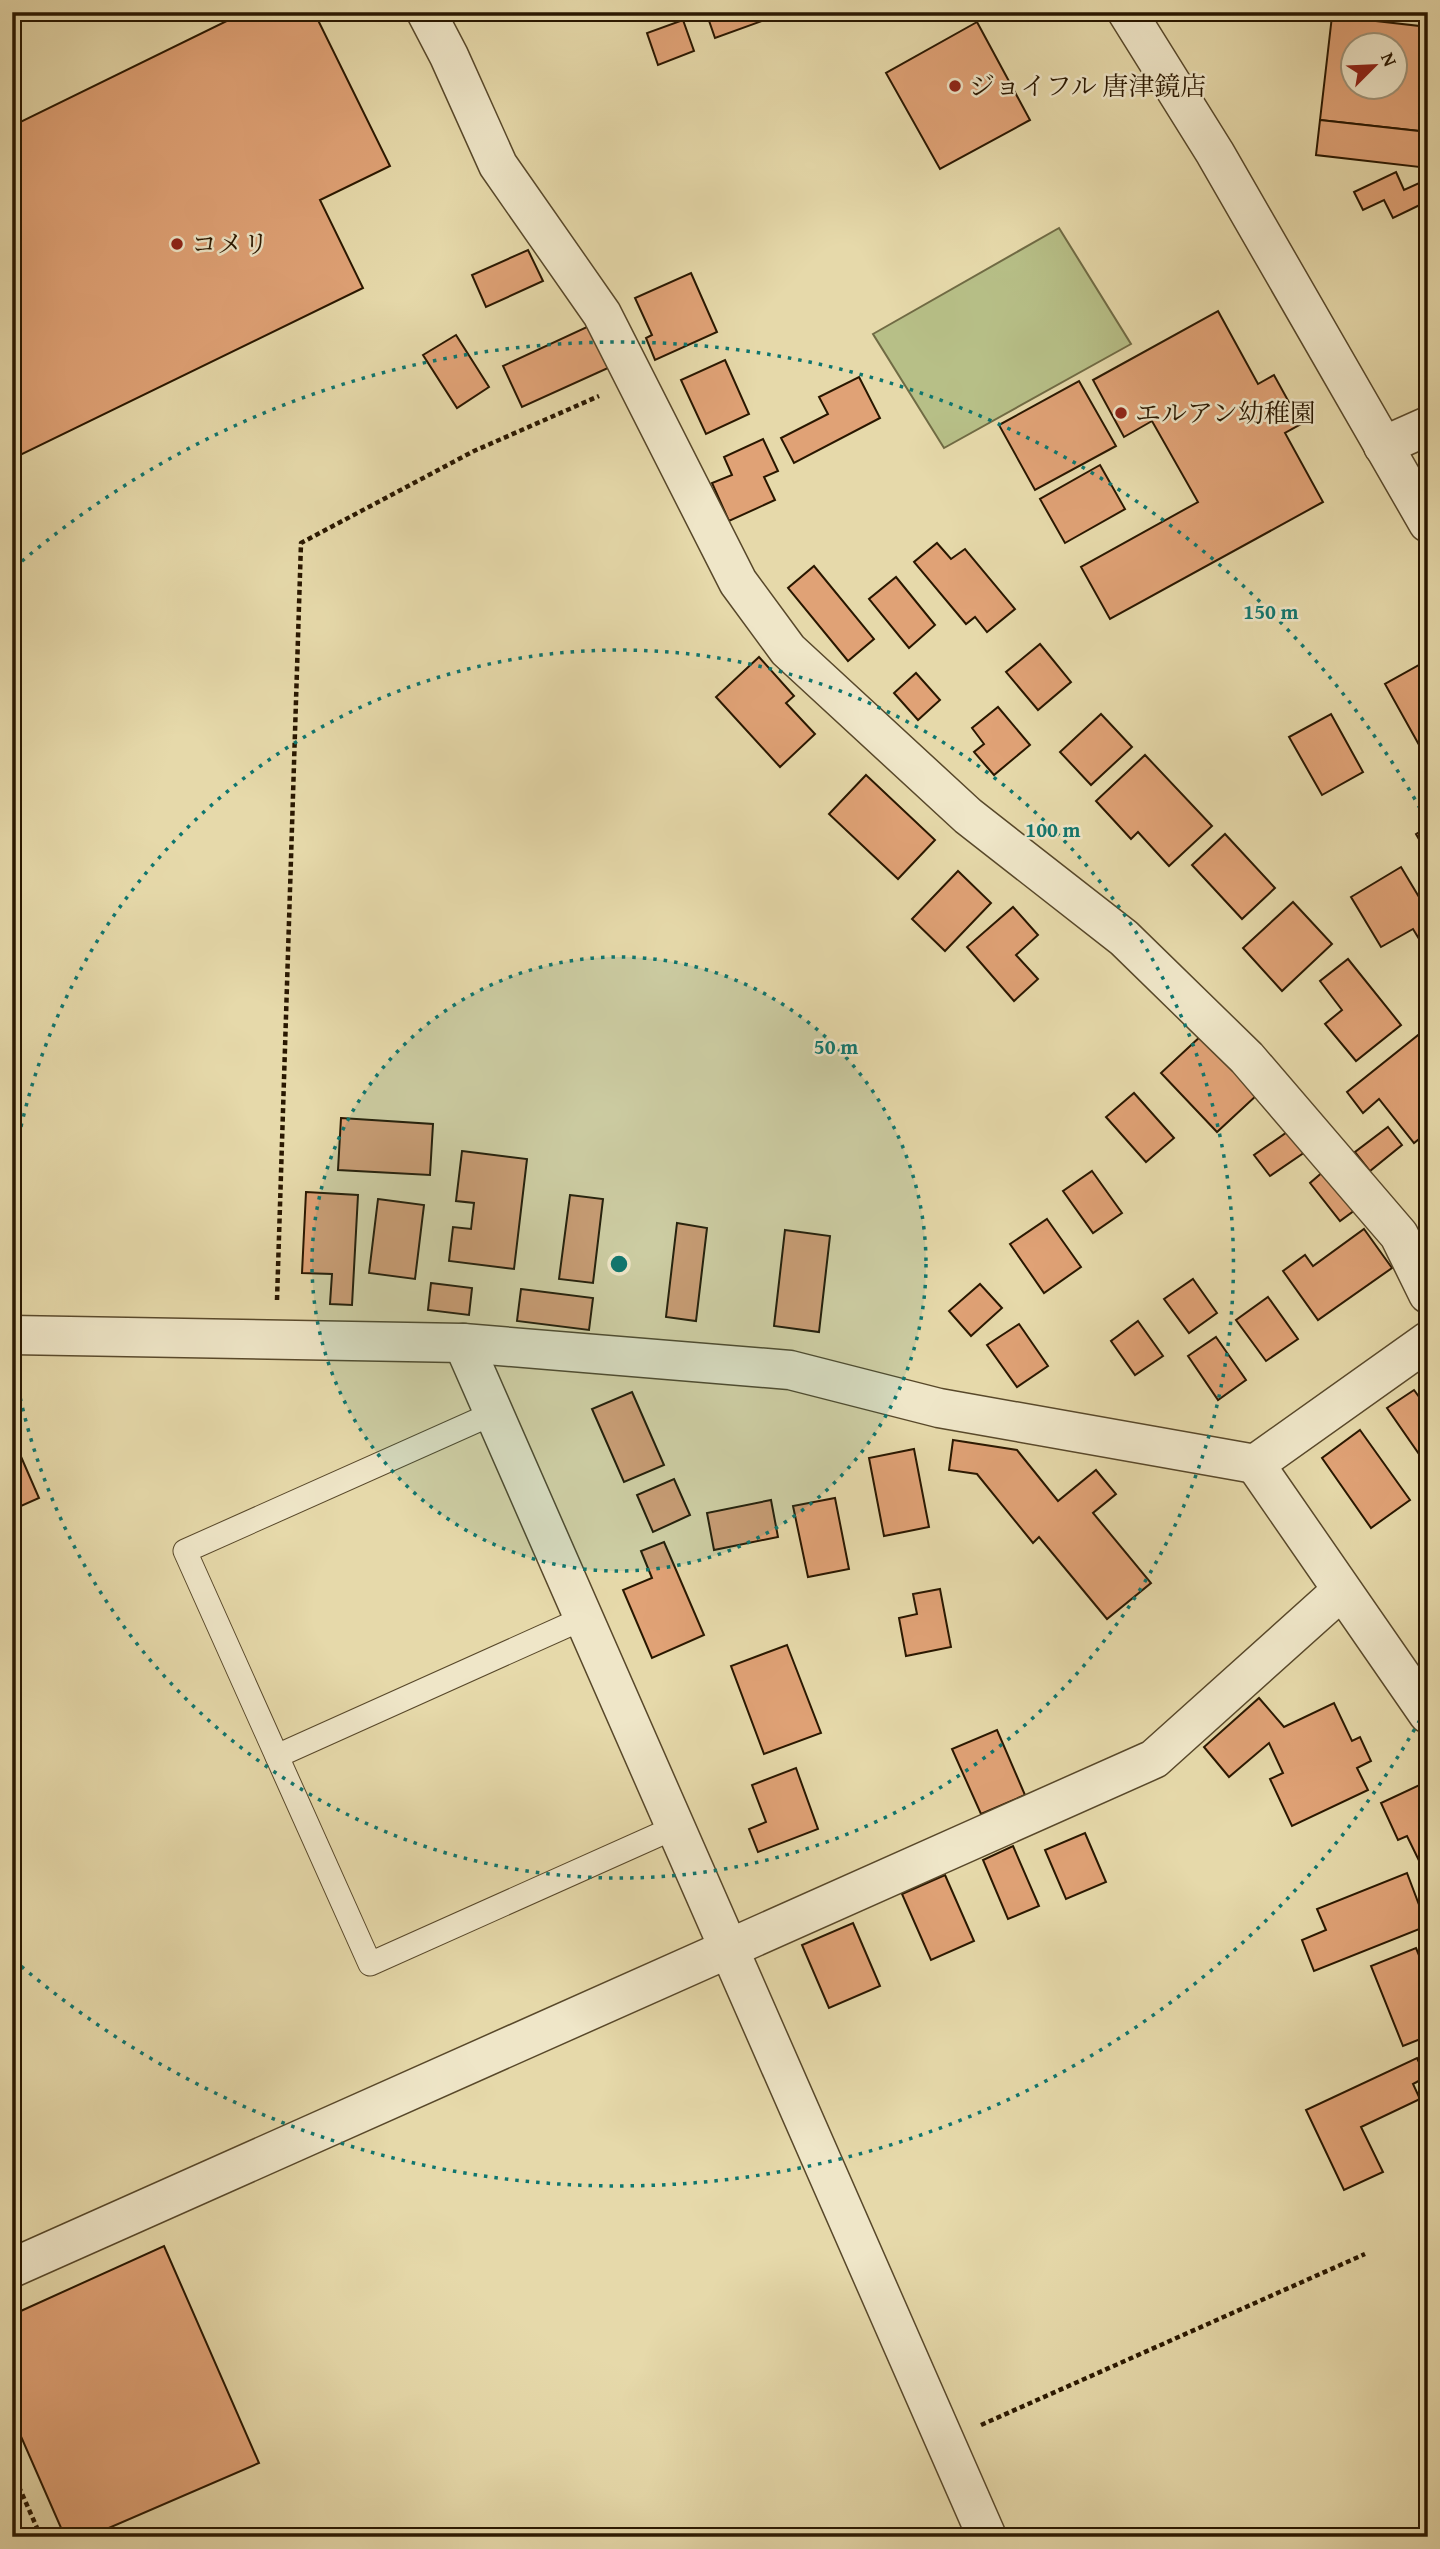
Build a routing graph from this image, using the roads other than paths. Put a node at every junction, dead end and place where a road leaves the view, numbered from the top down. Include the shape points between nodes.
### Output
1 (426, 12) edge
2 (1127, 12) edge
3 (1428, 426) edge
4 (1383, 446) junction
5 (1428, 523) edge
6 (1428, 1294) edge
7 (12, 1335) edge
8 (1428, 1341) edge
9 (463, 1343) junction
10 (494, 1413) junction
11 (1255, 1464) junction
12 (1341, 1591) junction
13 (584, 1618) junction
14 (1428, 1714) edge
15 (276, 1756) junction
16 (676, 1828) junction
17 (730, 1949) junction
18 (12, 2268) edge
19 (987, 2537) edge

1 - 6 street via 498,165 602,314 738,582 788,650 968,816 1124,938 1247,1058 1399,1235
2 - 4 street via 1215,153
3 - 4 street
4 - 5 street
7 - 9 street
8 - 11 street
9 - 10 street
9 - 11 street via 790,1370 939,1408
10 - 13 street
10 - 15 lane via 185,1551
11 - 12 street
12 - 14 street
12 - 17 street via 1154,1759
13 - 15 lane
13 - 16 street
15 - 16 lane via 370,1964
16 - 17 street
17 - 18 street
17 - 19 street

